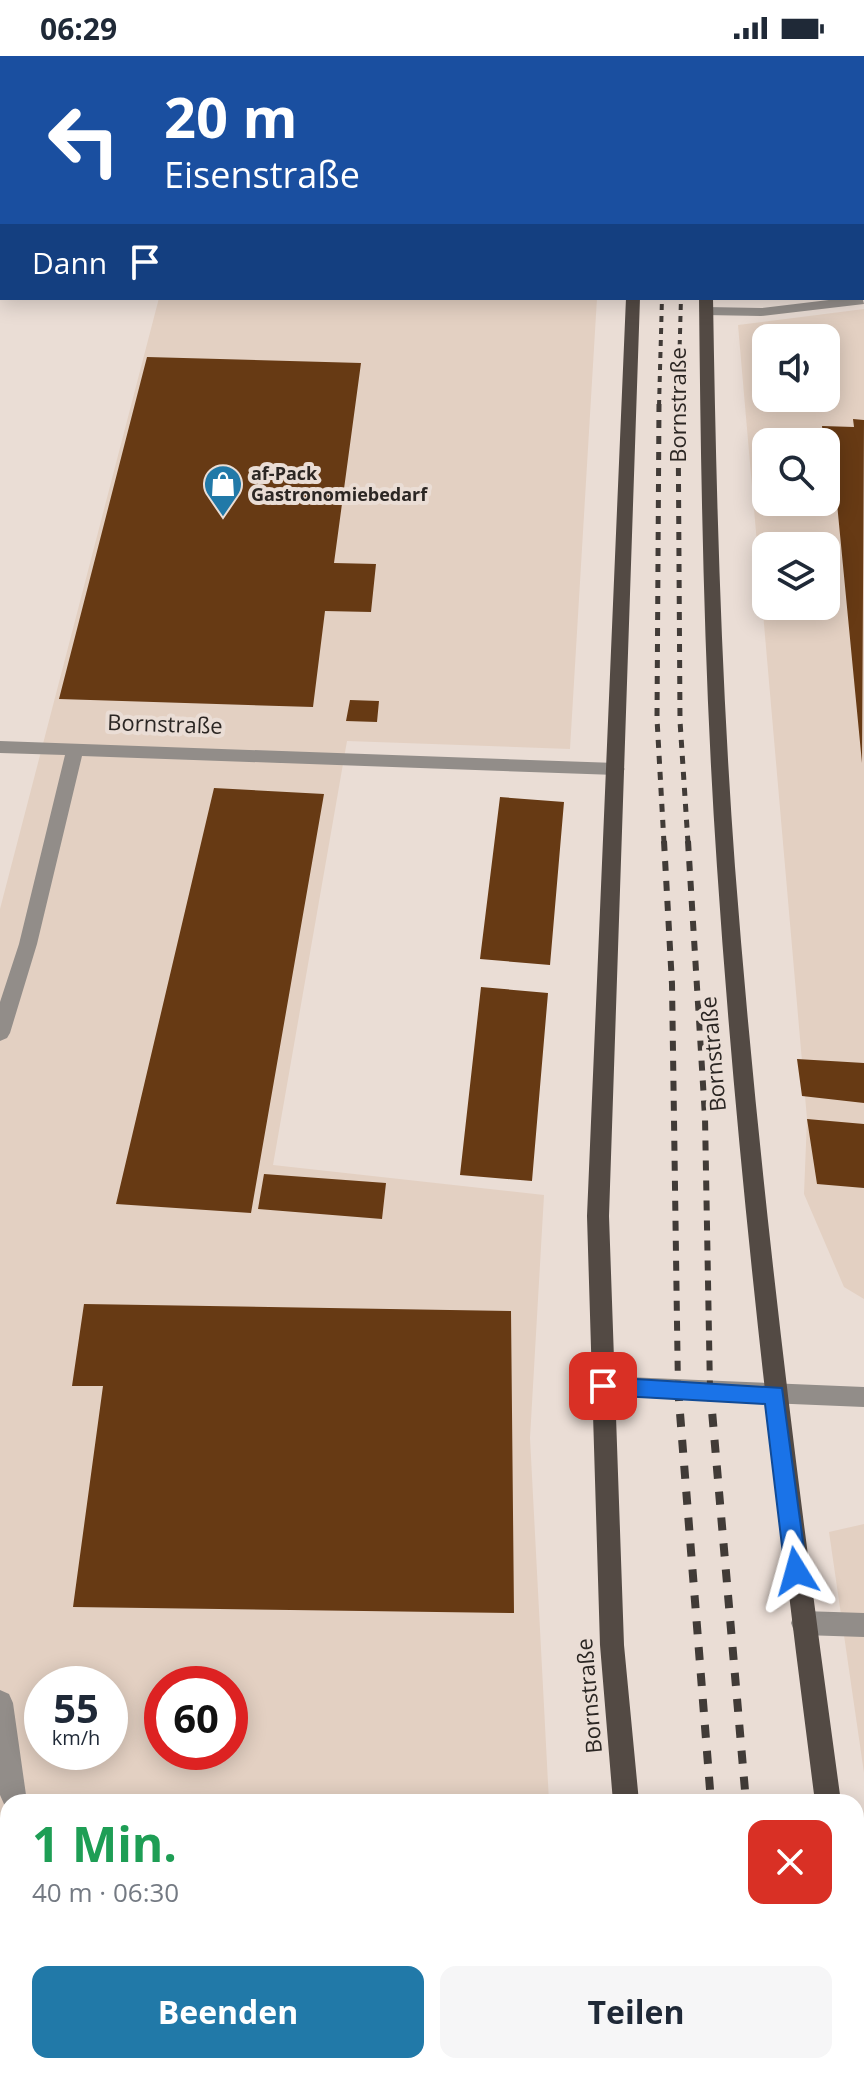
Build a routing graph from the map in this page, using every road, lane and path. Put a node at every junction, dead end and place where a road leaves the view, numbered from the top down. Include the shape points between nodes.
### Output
1 (633, 300) edge
2 (864, 300) edge
3 (706, 304) edge
4 (0, 747) edge
5 (75, 749) junction
6 (616, 769) junction
7 (0, 1033) edge
8 (603, 1386) junction
9 (774, 1395) junction
10 (864, 1397) edge
11 (803, 1623) junction
12 (864, 1625) edge
13 (0, 1703) edge
14 (13, 1794) edge
15 (625, 1794) edge
16 (827, 1794) edge

1 - 6 main road, Bornstraße
2 - 3 street via 761,312
3 - 9 main road, Bornstraße via 710,597 724,852
4 - 5 street, Bornstraße
5 - 6 street, Bornstraße
5 - 7 street via 28,944
6 - 8 main road, Bornstraße via 598,1216
8 - 9 street
8 - 15 main road, Bornstraße via 612,1645
9 - 10 street
9 - 11 main road, Bornstraße
11 - 12 street
11 - 16 main road, Bornstraße
13 - 14 street

